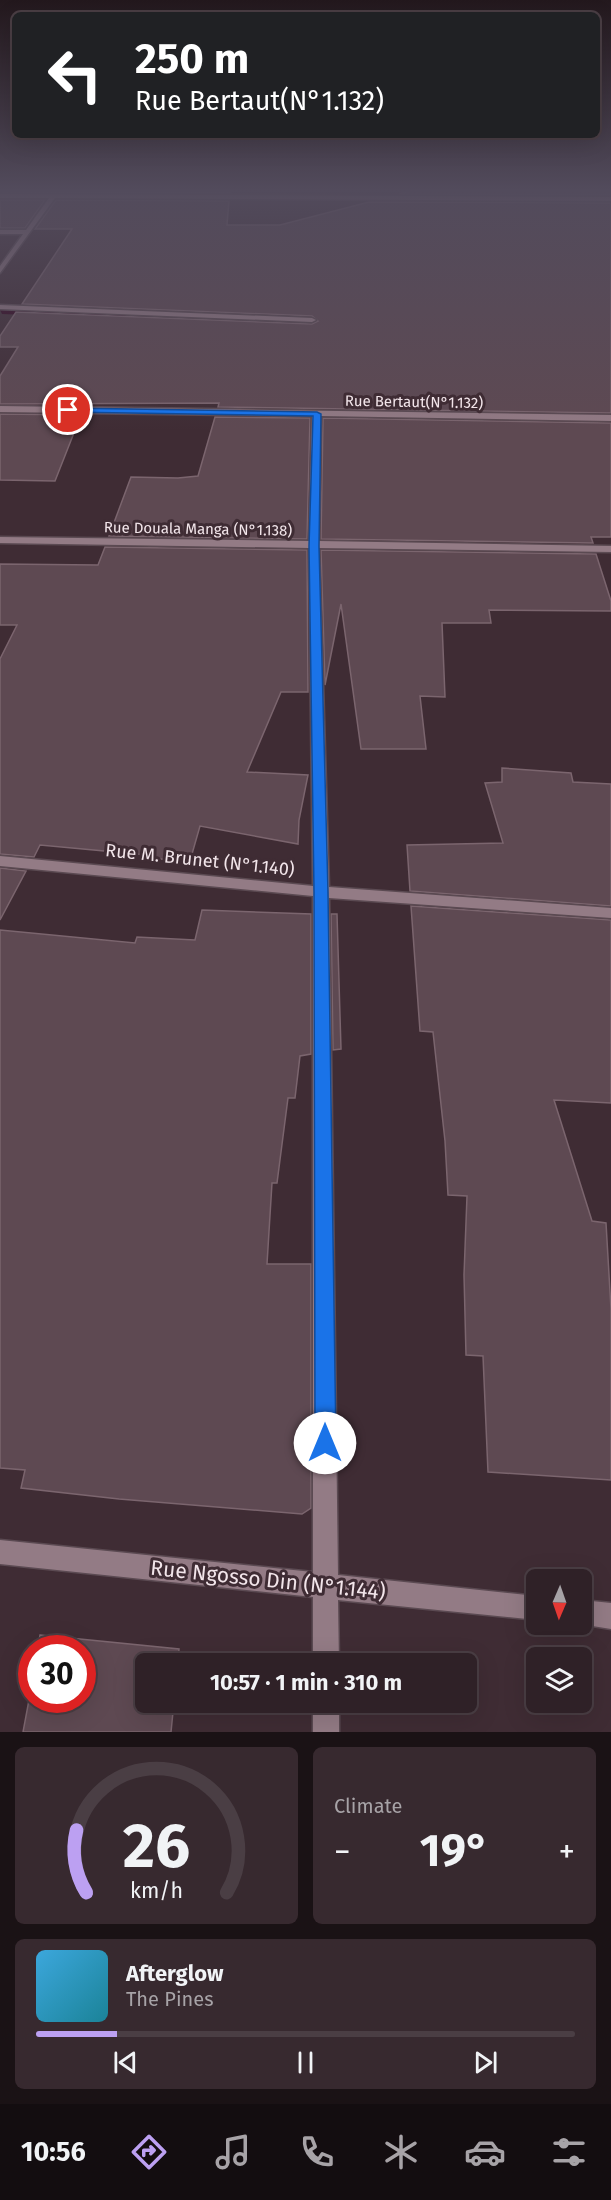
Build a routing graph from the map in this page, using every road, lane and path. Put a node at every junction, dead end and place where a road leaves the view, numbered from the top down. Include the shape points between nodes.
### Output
1 (0, 307) edge
2 (312, 320) dead end
3 (0, 409) edge
4 (317, 414) junction
5 (611, 418) edge
6 (0, 540) edge
7 (314, 546) junction
8 (611, 549) edge
9 (0, 861) edge
10 (321, 892) junction
11 (611, 913) edge
12 (0, 1552) edge
13 (327, 1587) junction
14 (526, 1607) edge
15 (592, 1614) edge
16 (611, 1616) edge
17 (326, 1653) edge
18 (326, 1713) edge
19 (326, 1732) edge

1 - 2 street
3 - 4 street, Rue Bertaut(N°1.132)
4 - 5 street, Rue Bertaut(N°1.132)
4 - 7 street
6 - 7 street, Rue Douala Manga (N°1.138)
7 - 8 street, Rue Douala Manga (N°1.138)
7 - 10 street
9 - 10 street, Rue M. Brunet (N°1.140)
10 - 11 street, Rue M. Brunet (N°1.140)
10 - 13 street
12 - 13 street, Rue Ngosso Din (N°1.144)
13 - 14 street, Rue Ngosso Din (N°1.144)
13 - 17 street
15 - 16 street
18 - 19 street

